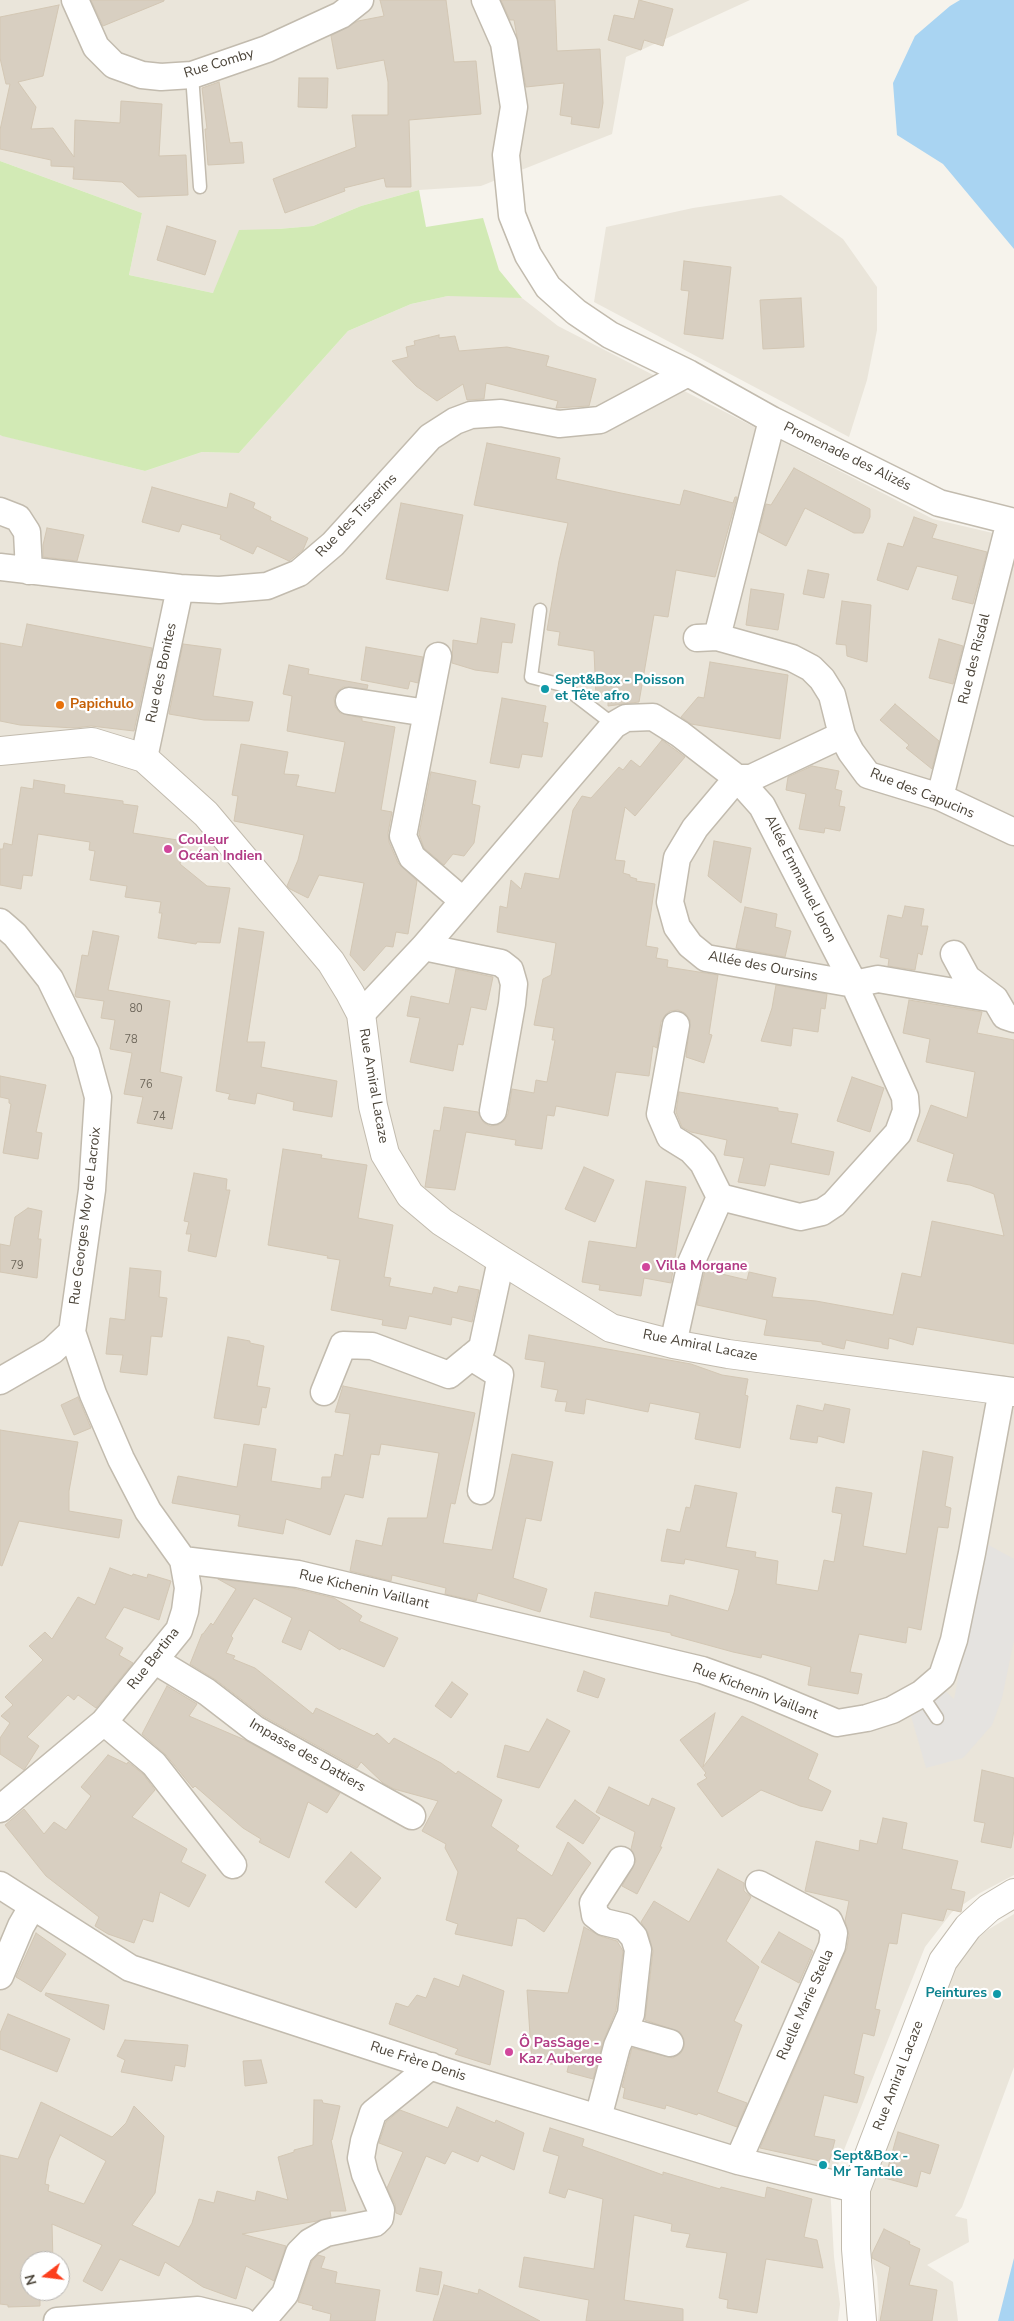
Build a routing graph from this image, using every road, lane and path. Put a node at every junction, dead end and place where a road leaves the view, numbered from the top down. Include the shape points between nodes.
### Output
1 (75, 0) edge
2 (360, 0) edge
3 (485, 0) edge
4 (192, 75) junction
5 (200, 187) dead end
6 (688, 373) junction
7 (772, 420) junction
8 (0, 511) edge
9 (1012, 522) edge
10 (0, 566) edge
11 (28, 571) junction
12 (180, 588) junction
13 (540, 610) dead end
14 (438, 656) dead end
15 (350, 701) dead end
16 (427, 713) junction
17 (614, 725) junction
18 (842, 735) junction
19 (0, 751) edge
20 (144, 758) junction
21 (737, 778) junction
22 (940, 797) junction
23 (1014, 832) edge
24 (462, 900) junction
25 (0, 922) edge
26 (424, 947) junction
27 (954, 954) dead end
28 (854, 984) junction
29 (996, 999) junction
30 (361, 1014) junction
31 (1014, 1019) edge
32 (676, 1025) dead end
33 (493, 1111) dead end
34 (720, 1197) junction
35 (502, 1260) junction
36 (72, 1332) junction
37 (673, 1344) junction
38 (471, 1357) junction
39 (0, 1381) edge
40 (1008, 1391) edge
41 (324, 1392) dead end
42 (482, 1492) dead end
43 (183, 1560) junction
44 (154, 1660) junction
45 (921, 1694) junction
46 (937, 1718) dead end
47 (104, 1722) junction
48 (0, 1809) edge
49 (412, 1816) dead end
50 (621, 1860) dead end
51 (233, 1865) dead end
52 (759, 1884) dead end
53 (0, 1885) edge
54 (1014, 1893) edge
55 (32, 1908) junction
56 (0, 1976) edge
57 (624, 2030) junction
58 (670, 2042) dead end
59 (431, 2066) junction
60 (598, 2118) junction
61 (738, 2161) junction
62 (856, 2189) junction
63 (57, 2321) edge
64 (243, 2321) edge
65 (262, 2321) edge
66 (862, 2321) edge

1 - 4 street, Rue Comby via 96,48 114,65 142,75
2 - 4 street, Rue Comby via 341,15 275,45
3 - 6 street, Promenade des Alizés via 504,42 514,107 506,155 512,215 528,255 548,287 576,312 610,335
4 - 5 lane
6 - 7 street, Promenade des Alizés
6 - 12 street, Rue des Tisserins via 600,420 560,424 501,414 471,415 455,420 430,437 333,544 299,573 267,586 219,590
7 - 9 street, Promenade des Alizés via 939,503
7 - 18 street, Rue des Capucins via 707,638 792,658 812,668 832,696
8 - 11 street via 18,518 27,532
9 - 22 street, Rue des Risdal
10 - 11 street, Rue des Tisserins
11 - 12 street, Rue des Tisserins
12 - 20 street, Rue des Bonites
13 - 17 lane via 531,677 562,685
14 - 16 street
15 - 16 street
16 - 24 street via 403,836 412,857
17 - 21 street, Allée Emmanuel Joron via 626,718 653,717
17 - 24 street
18 - 21 street via 751,778
18 - 22 street, Rue des Capucins via 868,774
19 - 20 street, Rue Amiral Lacaze via 92,742
20 - 30 street, Rue Amiral Lacaze via 206,814 236,848 331,962
21 - 28 street, Allée Emmanuel Joron via 762,806
21 - 28 street, Allée des Oursins via 695,828 677,858 670,902 677,927 690,945 706,958
22 - 23 street, Rue des Capucins
24 - 26 street
25 - 36 street, Rue Georges Moy de Lacroix via 15,935 50,979 86,1053 98,1097 92,1190
26 - 30 street
26 - 33 street via 501,963 510,970 513,997
27 - 29 street via 967,978
28 - 29 street via 878,979
28 - 34 street, Allée Emmanuel Joron via 904,1097 906,1111 898,1133 834,1204 822,1212 800,1217
29 - 31 street via 1005,1016
30 - 35 street, Rue Amiral Lacaze via 374,1106 385,1154 410,1195 442,1222
32 - 34 street via 660,1114 670,1137 691,1150 702,1163
34 - 37 street via 691,1263
35 - 37 street, Rue Amiral Lacaze via 612,1328
35 - 38 street via 482,1348
36 - 39 street via 52,1351
36 - 43 street, Rue Bertina via 93,1394 121,1459 148,1512
37 - 40 street, Rue Amiral Lacaze
38 - 41 street via 449,1375 372,1346 343,1345
38 - 42 street via 500,1375
40 - 45 street, Rue Kichenin Vaillant via 954,1640 942,1676
43 - 44 street, Rue Bertina via 188,1588 185,1611 179,1630
43 - 45 street, Rue Kichenin Vaillant via 298,1574 702,1670 837,1723 892,1710
44 - 47 street, Rue Bertina
44 - 49 street, Impasse des Dattiers via 207,1692 255,1729
45 - 46 lane
47 - 48 street, Rue Bertina
47 - 51 street via 154,1764
50 - 57 street via 592,1903 596,1915 604,1922 625,1927 634,1937 638,1950 631,2014
52 - 61 street, Ruelle Marie Stella via 829,1921 834,1933 832,1946
53 - 55 street, Rue Frère Denis
54 - 62 street, Rue Amiral Lacaze via 989,1908 968,1927 944,1961
55 - 56 street
55 - 59 street, Rue Frère Denis via 130,1968
57 - 58 street
57 - 60 street
59 - 60 street, Rue Frère Denis
59 - 65 street via 372,2113 361,2158 381,2210 380,2218 375,2223 326,2233 310,2242 299,2253 286,2294
60 - 61 street, Rue Frère Denis
61 - 62 street, Rue Frère Denis
62 - 66 street, Rue Amiral Lacaze via 855,2226
63 - 64 street via 198,2310

